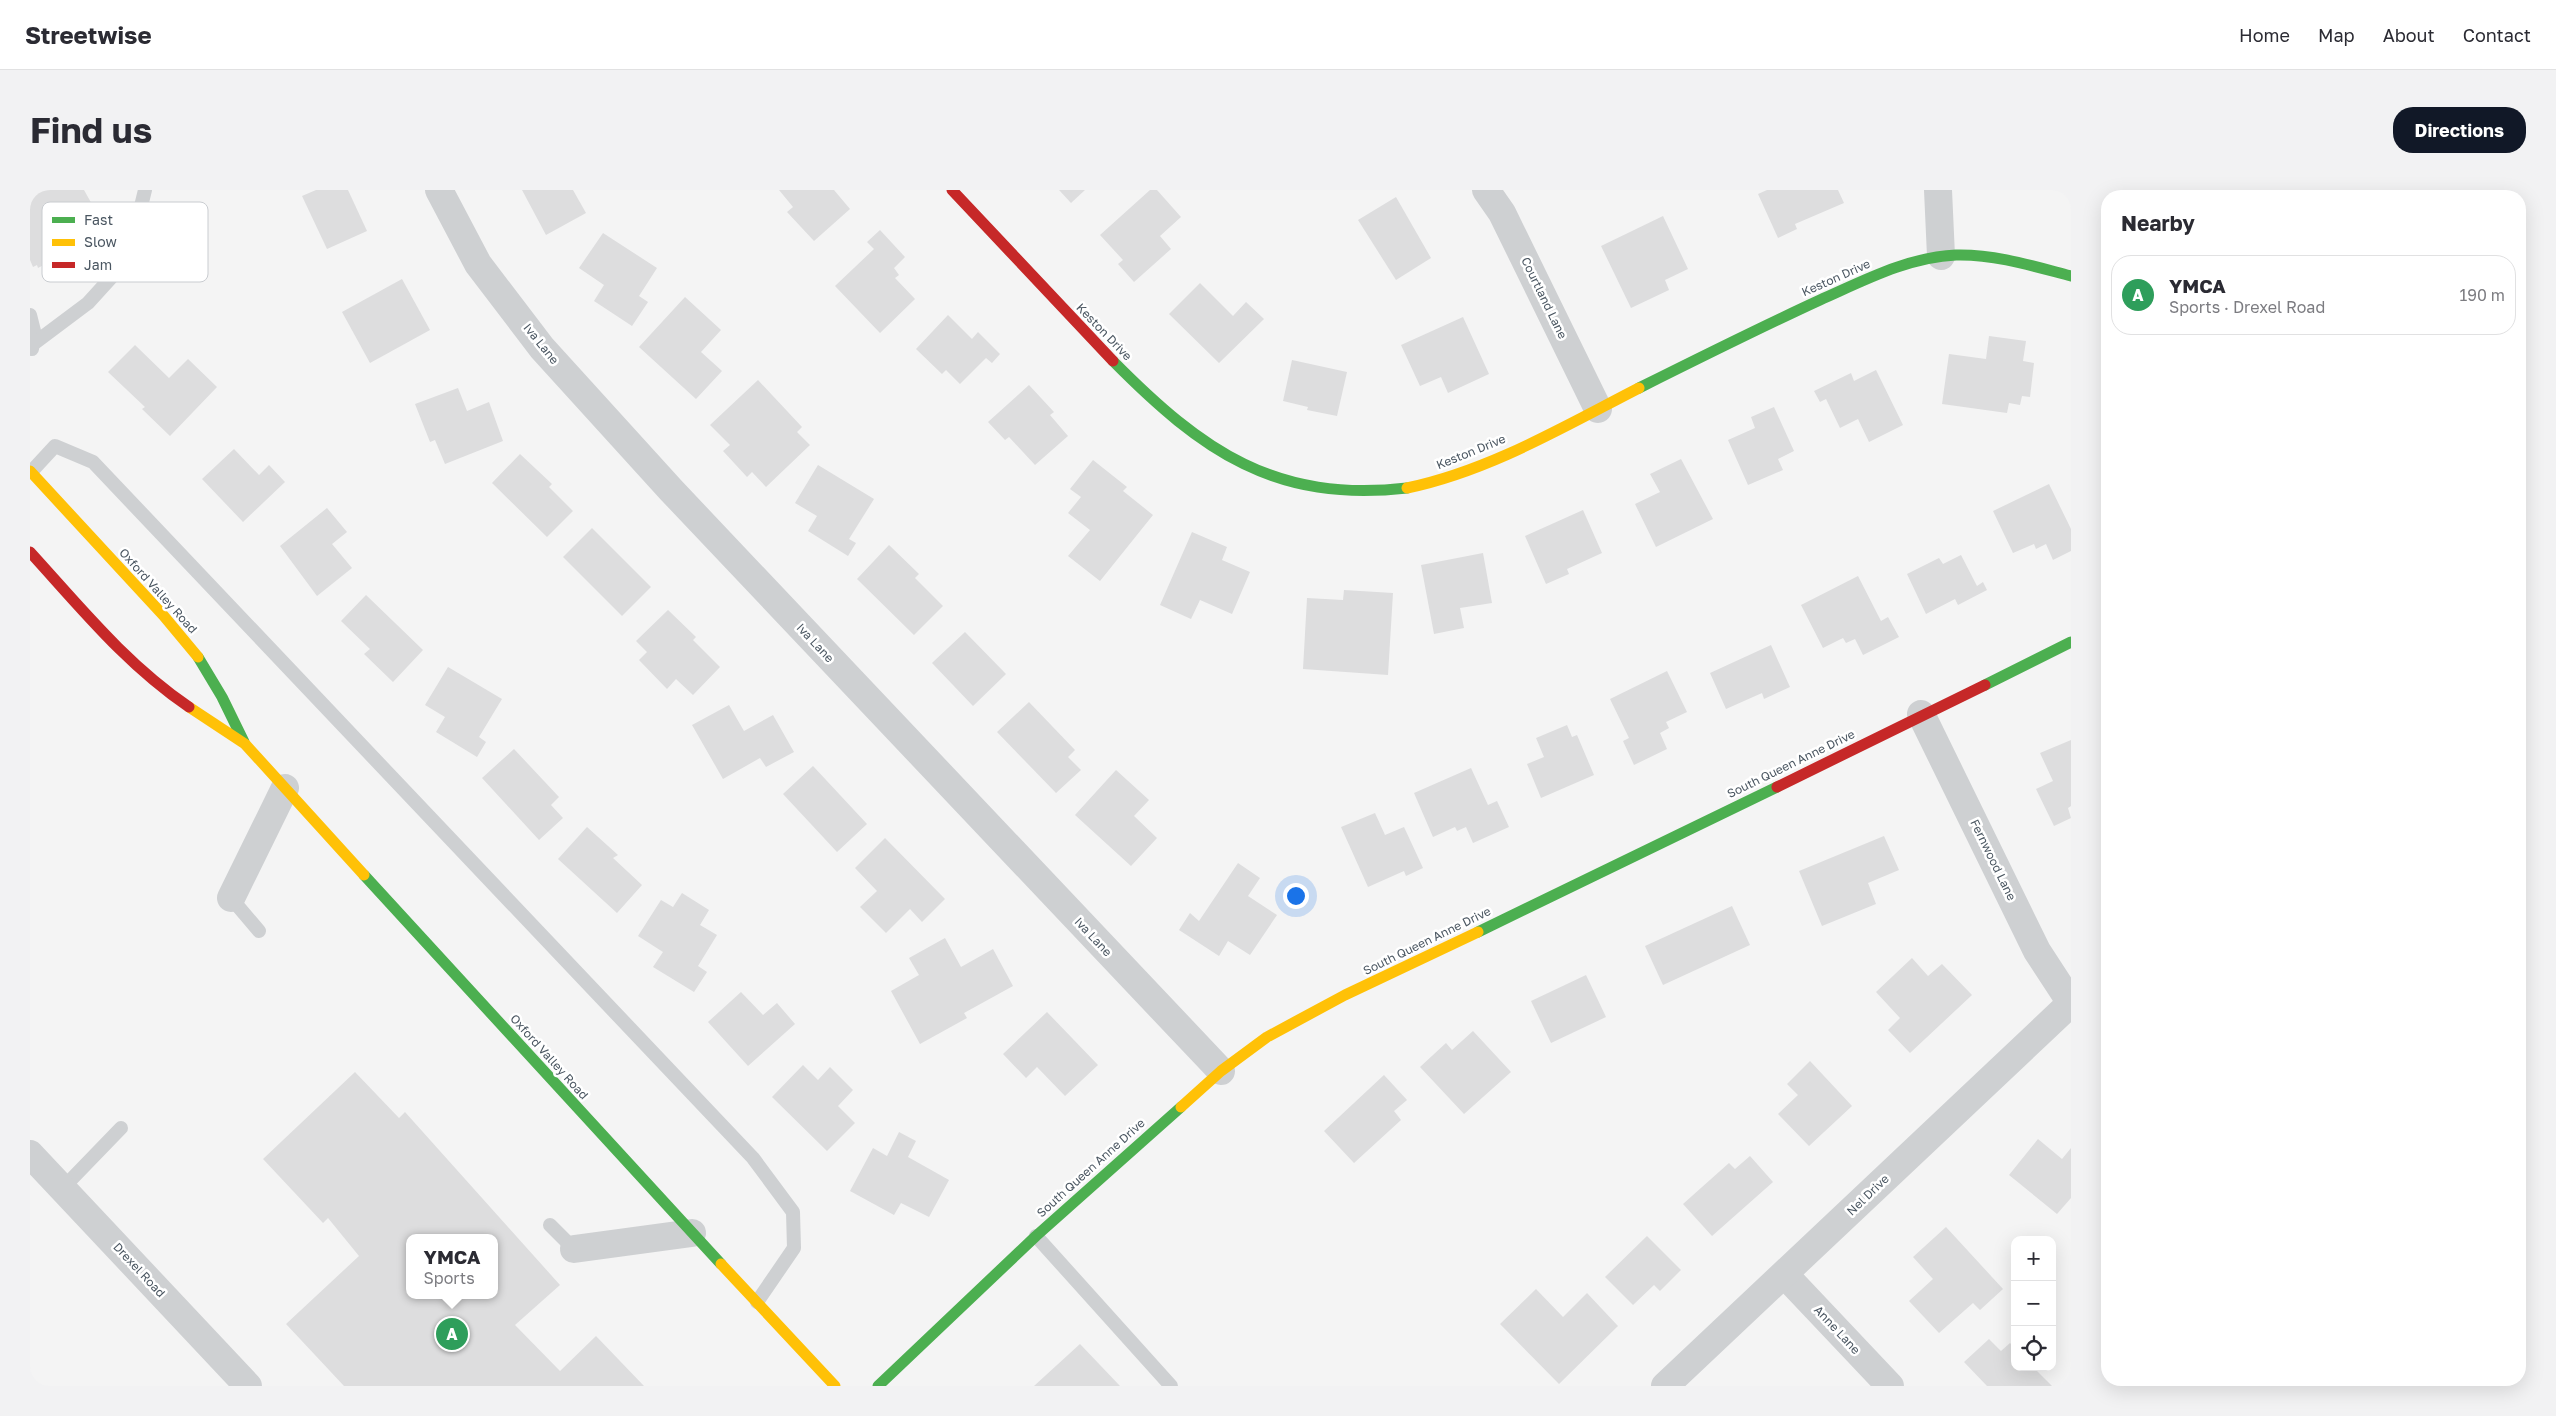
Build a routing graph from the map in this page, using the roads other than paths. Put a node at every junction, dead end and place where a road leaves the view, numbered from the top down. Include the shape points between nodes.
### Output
1 (439, 190) edge
2 (952, 190) edge
3 (1486, 190) edge
4 (1938, 190) edge
5 (1941, 256) junction
6 (2071, 276) edge
7 (107, 282) edge
8 (30, 315) edge
9 (31, 350) edge
10 (1598, 409) junction
11 (30, 472) edge
12 (30, 552) edge
13 (2071, 642) edge
14 (1921, 714) junction
15 (245, 744) junction
16 (285, 788) junction
17 (231, 898) joint
18 (259, 931) dead end
19 (2071, 1003) edge
20 (1221, 1071) junction
21 (121, 1128) dead end
22 (30, 1154) edge
23 (62, 1189) junction
24 (550, 1225) dead end
25 (692, 1233) junction
26 (1036, 1236) junction
27 (574, 1248) joint
28 (1785, 1275) junction
29 (757, 1302) junction
30 (248, 1386) edge
31 (835, 1386) edge
32 (878, 1386) edge
33 (1171, 1386) edge
34 (1665, 1386) edge
35 (1890, 1386) edge

1 - 20 street, Iva Lane via 478,264 542,348 671,490
2 - 10 street, Keston Drive via 1112,361 1157,404 1226,456 1270,475 1310,486 1356,490 1405,488 1488,462
3 - 10 street, Courtland Lane via 1502,213
4 - 5 street
5 - 6 street, Keston Drive via 2025,263
5 - 10 street, Keston Drive via 1872,277 1748,332
7 - 9 lane via 88,303
8 - 9 lane via 34,331
11 - 15 street, Oxford Valley Road via 198,657
11 - 29 lane via 55,446 93,462 754,1158 793,1212 794,1248
12 - 15 street, Oxford Valley Road via 122,654 157,685
13 - 14 street, South Queen Anne Drive
14 - 19 street, Fernwood Lane via 2037,951
14 - 20 street, South Queen Anne Drive via 1640,855 1345,995 1267,1037
15 - 16 street, Oxford Valley Road
16 - 17 street
16 - 25 street, Oxford Valley Road
17 - 18 lane
19 - 28 street, Nel Drive
20 - 26 street, South Queen Anne Drive
21 - 23 lane
22 - 23 street, Drexel Road
23 - 30 street, Drexel Road
24 - 27 lane
25 - 27 street
25 - 29 street, Oxford Valley Road
26 - 32 street, South Queen Anne Drive
26 - 33 lane
28 - 34 street, Nel Drive
28 - 35 street, Anne Lane
29 - 31 street, Oxford Valley Road

